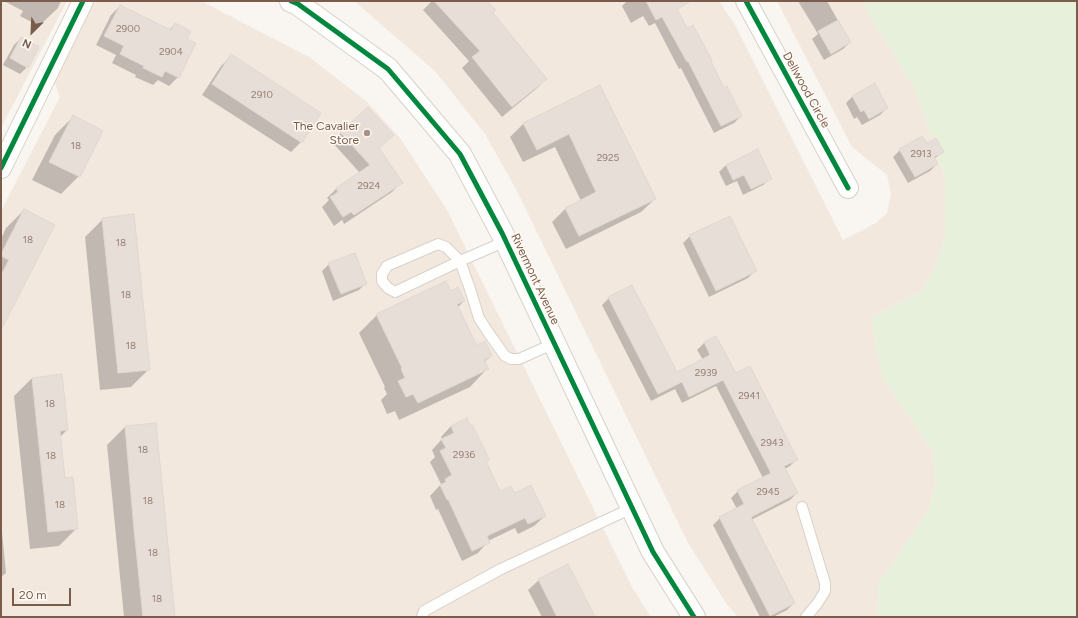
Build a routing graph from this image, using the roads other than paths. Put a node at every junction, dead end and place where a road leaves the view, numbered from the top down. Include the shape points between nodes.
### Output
1 (82, 1) edge
2 (746, 1) edge
3 (296, 2) edge
4 (1, 168) edge
5 (848, 188) dead end
6 (506, 241) junction
7 (460, 261) junction
8 (555, 343) junction
9 (802, 507) dead end
10 (632, 508) junction
11 (422, 617) edge
12 (694, 617) edge
13 (806, 617) edge

1 - 4 street
2 - 5 street, Dellwood Circle
3 - 6 main road, Rivermont Avenue via 388,69 460,154
6 - 7 lane
6 - 8 main road, Rivermont Avenue
7 - 7 lane via 395,292 382,281 382,274 387,266 438,244 446,247
7 - 8 lane via 480,318 505,356 519,359
8 - 10 main road, Rivermont Avenue
9 - 13 lane via 825,583 825,591
10 - 11 lane via 501,569 424,611
10 - 12 main road, Rivermont Avenue via 653,552

